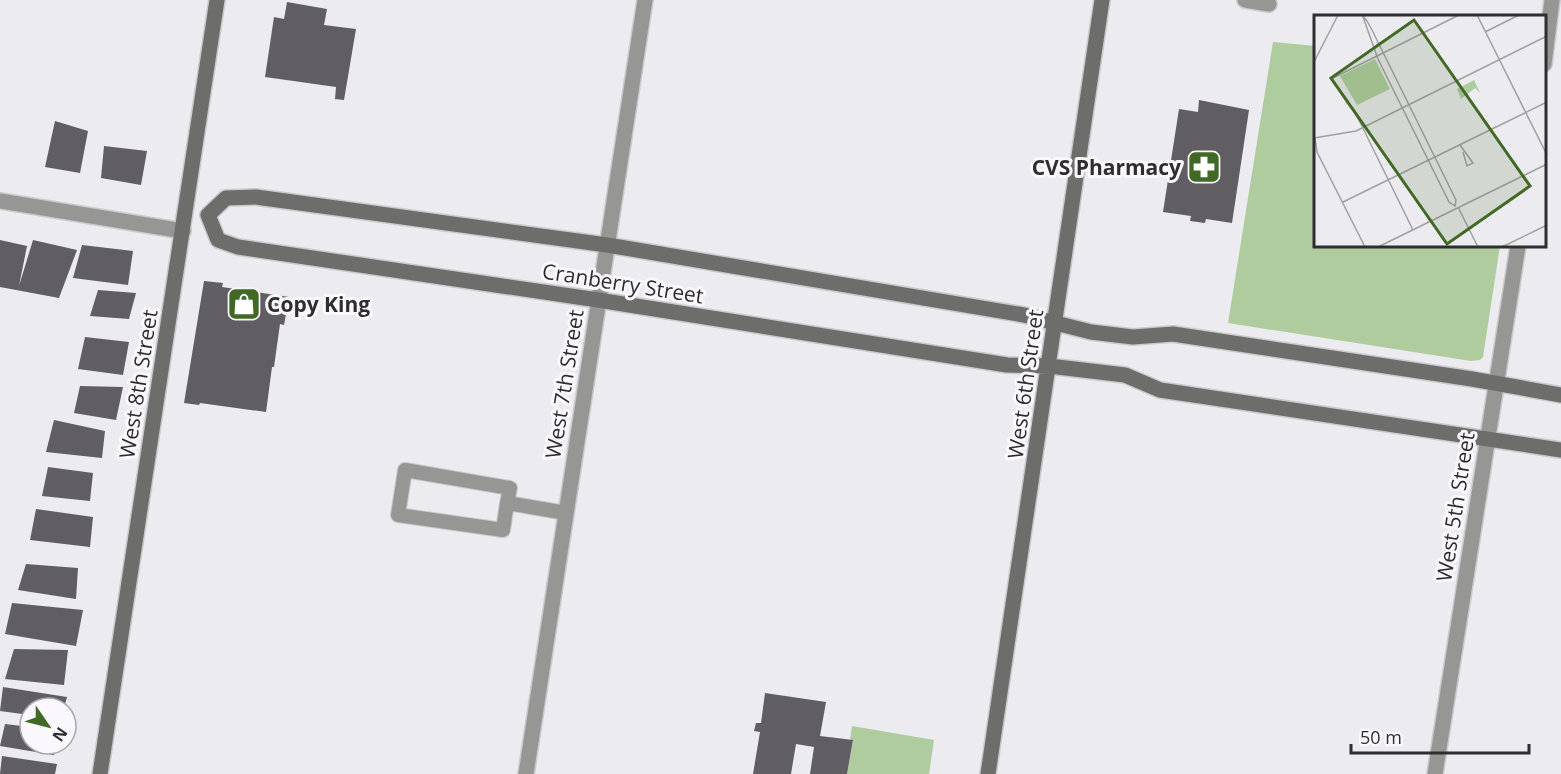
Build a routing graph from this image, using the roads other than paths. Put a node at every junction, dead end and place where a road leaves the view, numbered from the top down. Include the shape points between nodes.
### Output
1 (217, 0) edge
2 (645, 0) edge
3 (1102, 0) edge
4 (1245, 0) edge
5 (1552, 0) edge
6 (1269, 4) dead end
7 (1546, 55) edge
8 (0, 201) edge
9 (186, 209) junction
10 (208, 215) junction
11 (183, 231) junction
12 (607, 245) junction
13 (1518, 248) edge
14 (598, 300) junction
15 (1055, 323) junction
16 (1049, 366) junction
17 (1497, 384) junction
18 (1561, 395) edge
19 (1487, 439) junction
20 (1561, 450) edge
21 (507, 502) junction
22 (566, 513) junction
23 (100, 774) edge
24 (526, 774) edge
25 (988, 774) edge
26 (1435, 774) edge

1 - 9 street, West 8th Street
2 - 12 street, West 7th Street
3 - 15 street, West 6th Street
4 - 6 street
5 - 7 street
8 - 11 street
9 - 10 street
9 - 11 street, West 8th Street
10 - 12 street, Cranberry Street via 226,198 256,197
10 - 14 street, Cranberry Street via 218,240 238,247
11 - 23 street, West 8th Street
12 - 14 street, West 7th Street
12 - 15 street, Cranberry Street
13 - 17 street, West 5th Street
14 - 16 street, Cranberry Street via 1006,365
14 - 22 street, West 7th Street
15 - 16 street, West 6th Street
15 - 17 street, Cranberry Street via 1133,337 1173,334
16 - 19 street, Cranberry Street via 1125,375 1160,390
16 - 25 street, West 6th Street
17 - 18 street, Cranberry Street
17 - 19 street, West 5th Street
19 - 20 street, Cranberry Street
19 - 26 street, West 5th Street
21 - 21 lane via 503,530 398,515 405,470 510,488
21 - 22 lane
22 - 24 street, West 7th Street

